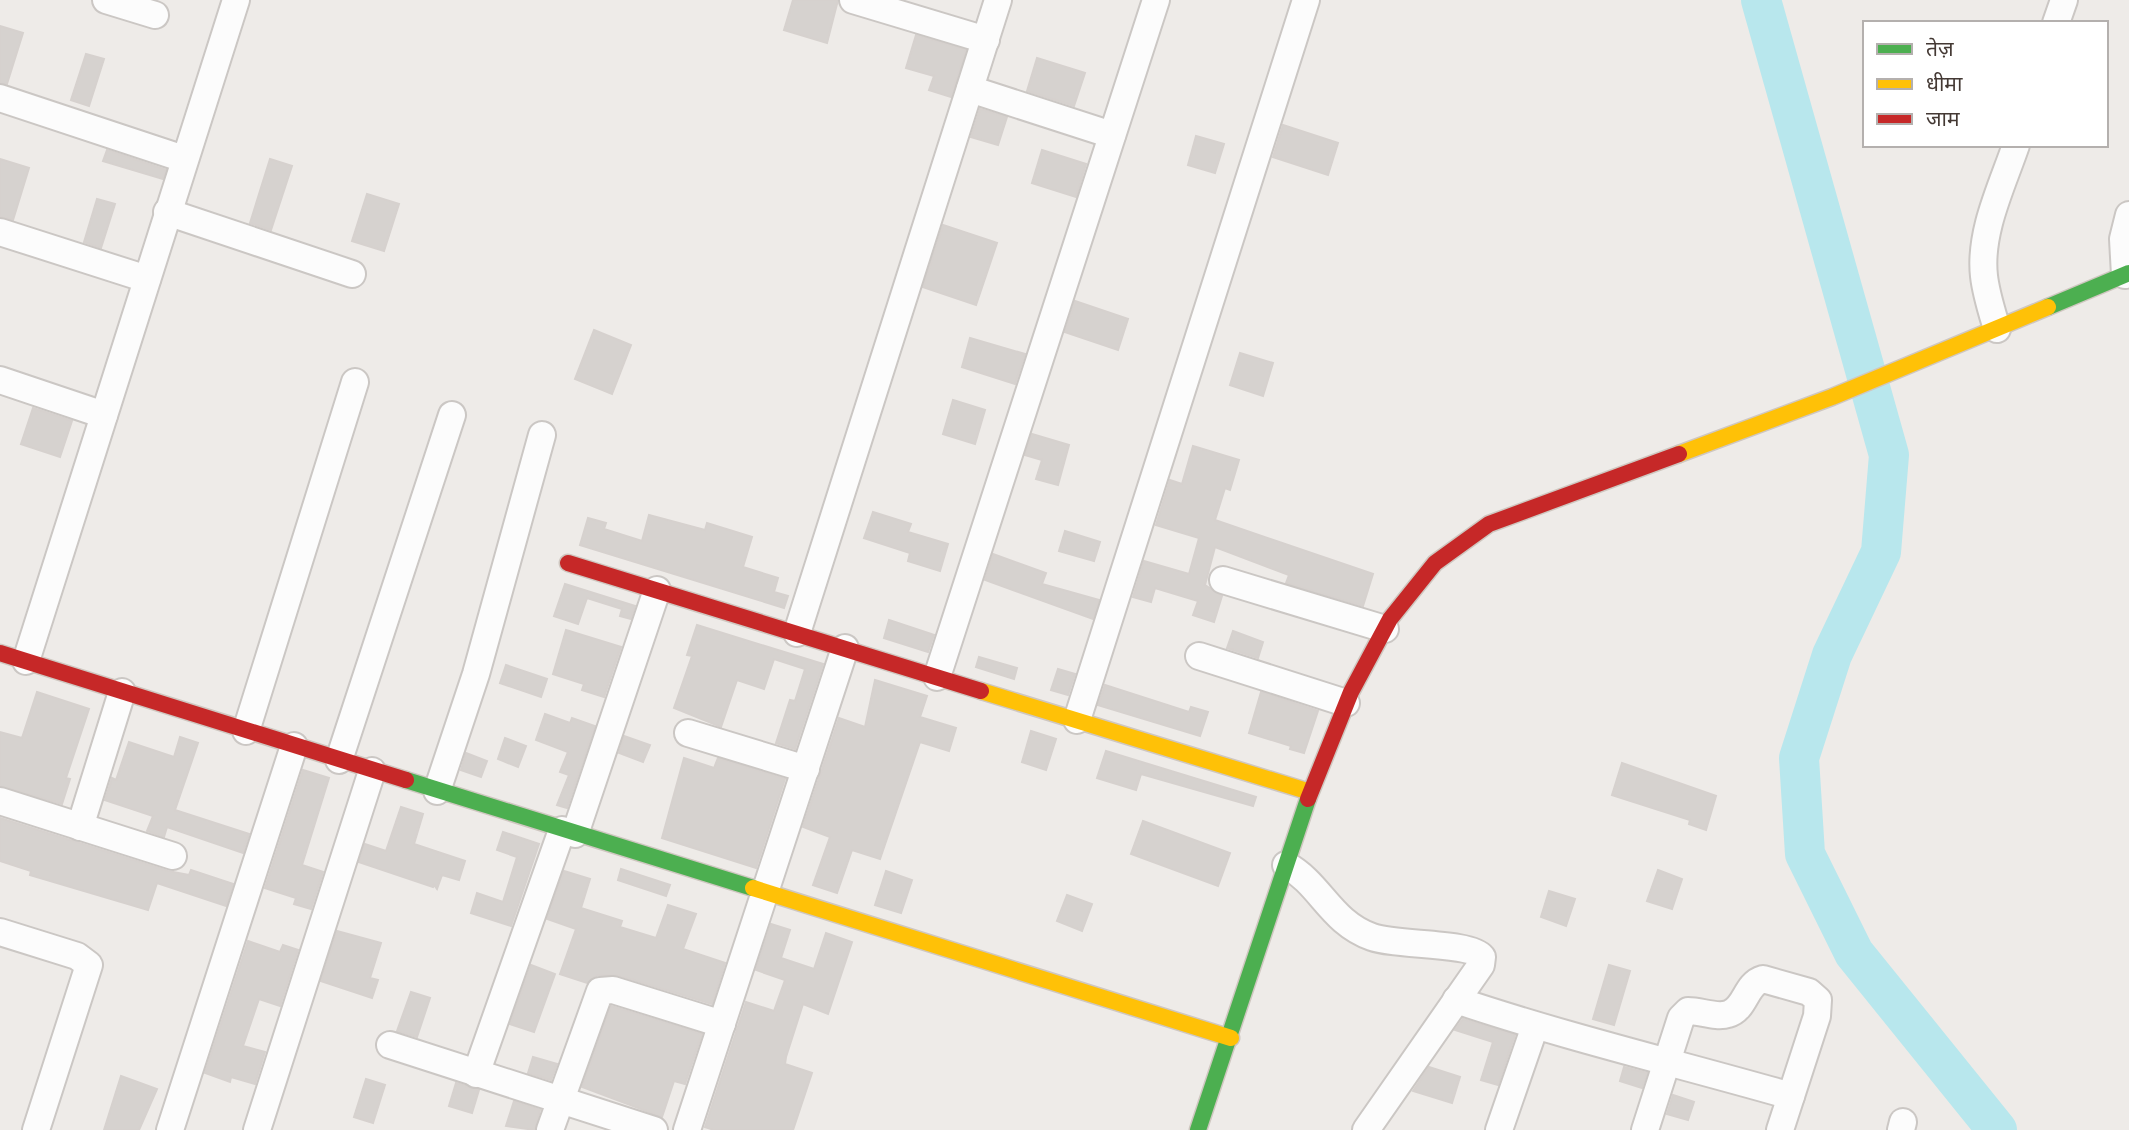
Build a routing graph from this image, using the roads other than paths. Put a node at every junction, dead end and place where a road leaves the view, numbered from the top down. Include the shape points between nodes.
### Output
1 (106, 0) edge
2 (236, 0) edge
3 (999, 0) edge
4 (1156, 0) edge
5 (1306, 0) edge
6 (2064, 0) edge
7 (858, 1) edge
8 (155, 15) dead end
9 (2057, 21) edge
10 (986, 40) junction
11 (970, 89) junction
12 (0, 98) edge
13 (1112, 135) junction
14 (2015, 147) edge
15 (184, 159) junction
16 (167, 212) junction
17 (2129, 215) edge
18 (0, 232) edge
19 (352, 274) dead end
20 (2127, 274) edge
21 (147, 279) junction
22 (1997, 329) junction
23 (0, 380) edge
24 (355, 382) dead end
25 (104, 415) junction
26 (452, 415) dead end
27 (542, 435) dead end
28 (568, 563) dead end
29 (1223, 580) dead end
30 (657, 590) junction
31 (1385, 629) junction
32 (797, 634) junction
33 (845, 648) junction
34 (1199, 656) dead end
35 (8, 660) edge
36 (937, 677) junction
37 (122, 692) junction
38 (1346, 703) junction
39 (1077, 720) junction
40 (246, 731) junction
41 (688, 733) dead end
42 (294, 746) junction
43 (339, 760) junction
44 (806, 769) junction
45 (372, 771) junction
46 (437, 791) junction
47 (1311, 792) junction
48 (0, 802) edge
49 (80, 827) junction
50 (568, 832) junction
51 (173, 856) dead end
52 (1286, 865) junction
53 (765, 894) junction
54 (1, 935) edge
55 (1456, 1000) junction
56 (722, 1024) junction
57 (1535, 1026) junction
58 (1231, 1038) junction
59 (390, 1045) dead end
60 (1668, 1060) junction
61 (476, 1074) junction
62 (1791, 1096) junction
63 (560, 1101) junction
64 (36, 1130) edge
65 (170, 1130) edge
66 (257, 1130) edge
67 (550, 1130) edge
68 (654, 1130) edge
69 (687, 1130) edge
70 (1198, 1130) edge
71 (1366, 1130) edge
72 (1499, 1130) edge
73 (1645, 1130) edge
74 (1780, 1130) edge

1 - 8 street
2 - 15 street
3 - 10 street
4 - 13 street
5 - 39 street
6 - 9 street
7 - 10 street
10 - 11 street
11 - 13 street
11 - 32 street
12 - 15 street
13 - 36 street
14 - 22 street via 1983,256
15 - 16 street
16 - 19 street
16 - 21 street
17 - 20 street via 2123,239
18 - 21 street
20 - 22 street
21 - 25 street
22 - 31 street via 1832,397 1489,524 1435,563
23 - 25 street
24 - 40 street
25 - 35 street
26 - 43 street
27 - 46 street via 476,674
28 - 30 street
29 - 31 street
30 - 32 street
30 - 50 street
31 - 38 street
32 - 33 street
33 - 36 street
33 - 44 street
34 - 38 street
35 - 37 street
36 - 39 street
37 - 40 street
37 - 49 street
38 - 47 street
39 - 47 street
40 - 42 street
41 - 44 street
42 - 43 street
42 - 65 street
43 - 45 street
44 - 53 street
45 - 46 street
45 - 66 street
46 - 50 street
47 - 52 street
48 - 49 street
49 - 51 street
50 - 53 street
50 - 61 street
52 - 55 street via 1309,881 1330,910 1373,938 1478,952 1480,965
52 - 58 street
53 - 56 street
53 - 58 street
54 - 64 street via 78,956 89,965
55 - 57 street
55 - 71 street
56 - 63 street via 605,989 597,996
56 - 69 street
57 - 60 street
57 - 72 street
58 - 70 street
59 - 61 street
60 - 62 street
60 - 62 street via 1681,1018 1688,1011 1726,1015 1742,1003 1757,980 1771,980 1809,992 1818,1000
60 - 73 street
61 - 63 street
62 - 74 street
63 - 67 street
63 - 68 street

